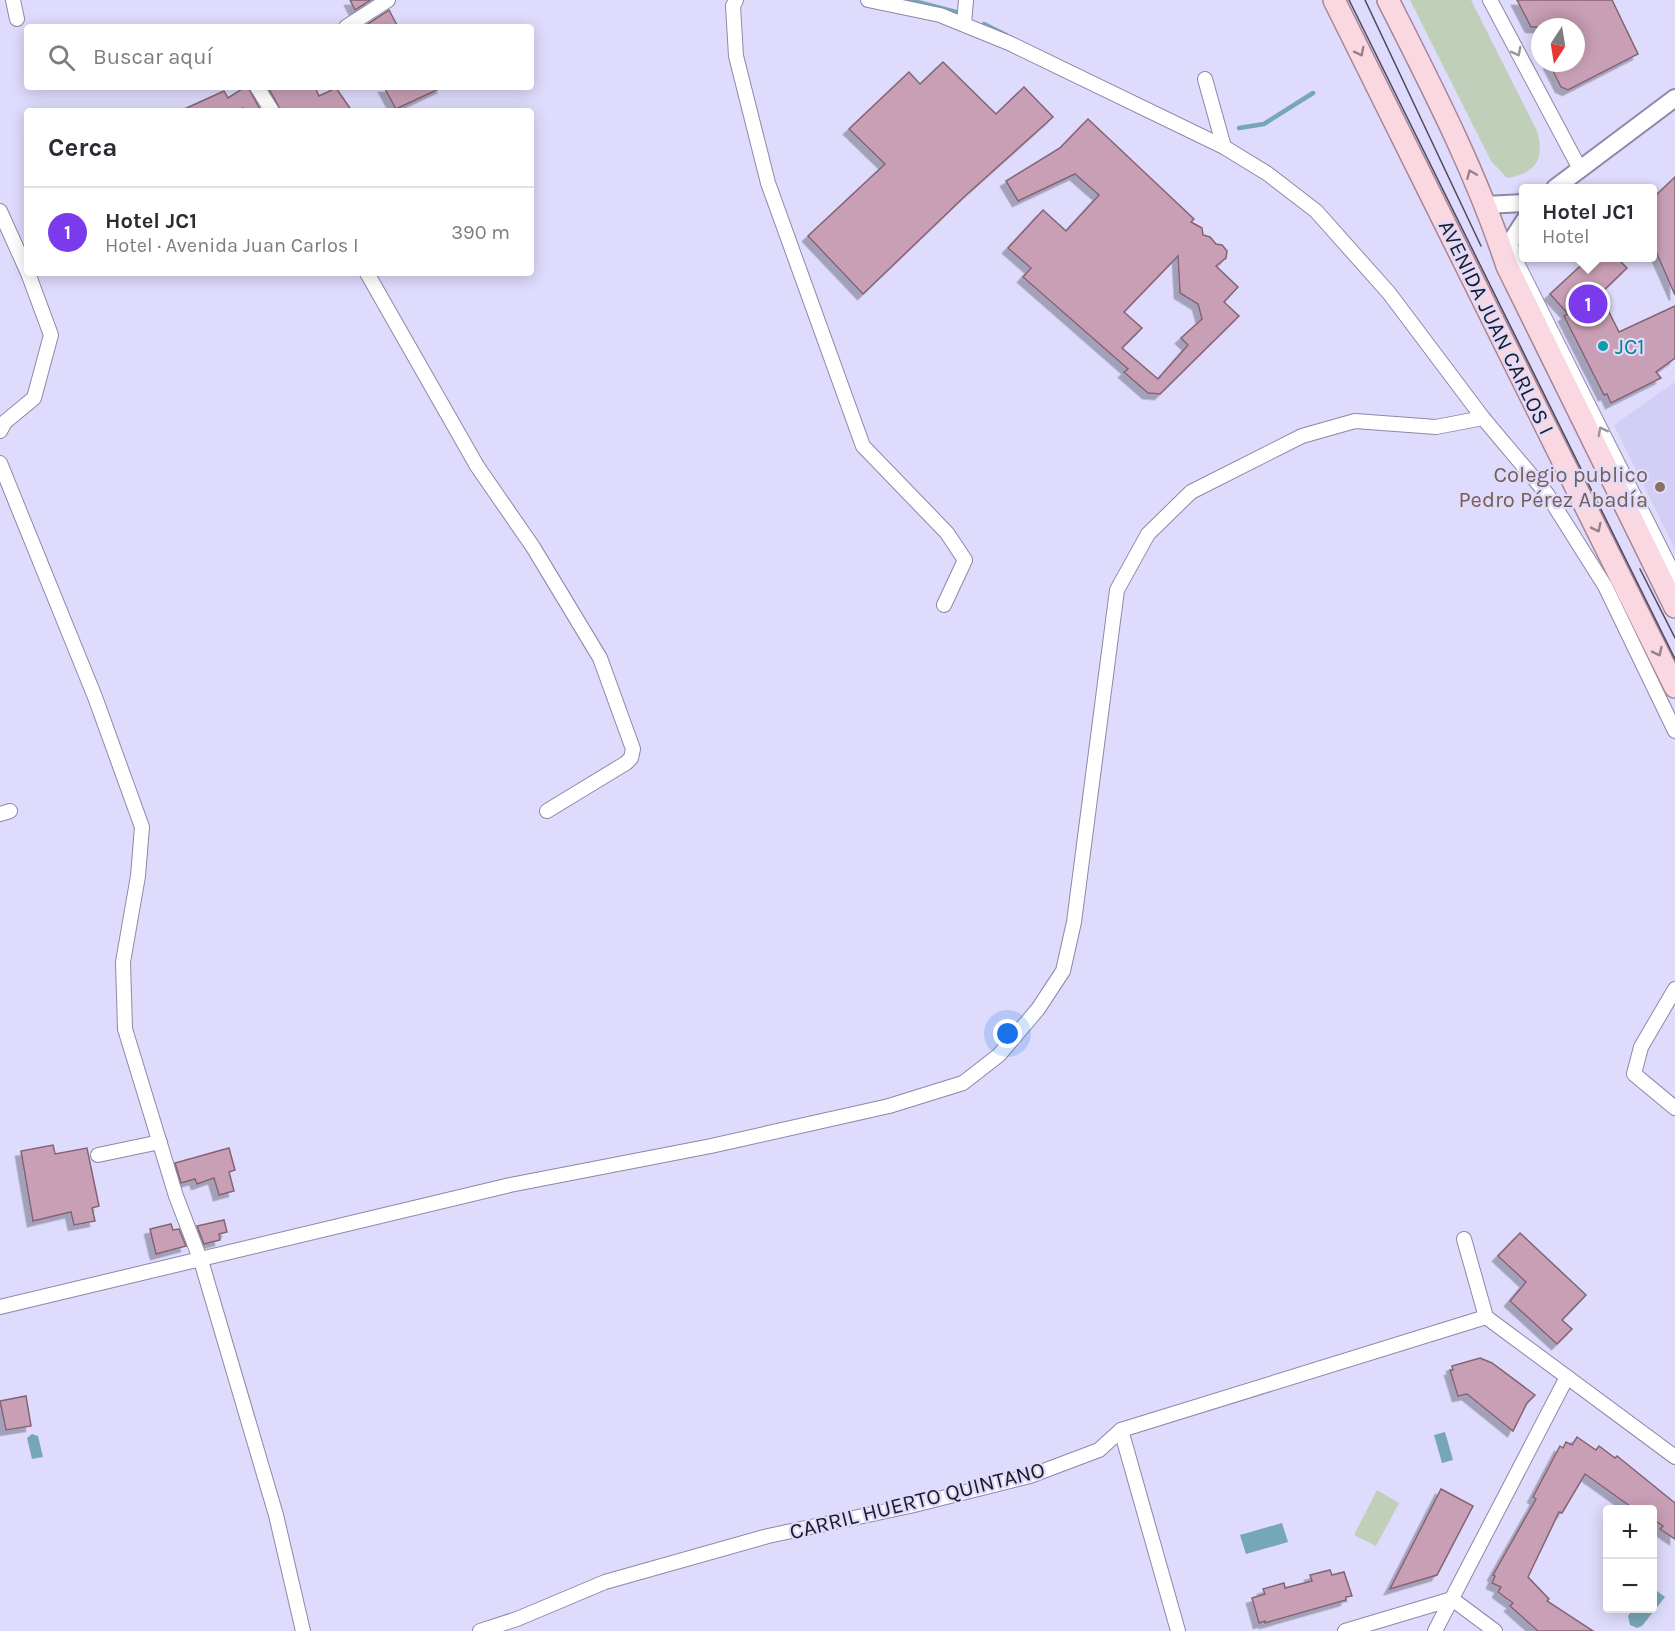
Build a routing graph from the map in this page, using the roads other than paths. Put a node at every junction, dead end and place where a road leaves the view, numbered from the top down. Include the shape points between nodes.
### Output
1 (13, 0) edge
2 (388, 0) edge
3 (736, 0) edge
4 (868, 0) edge
5 (966, 0) edge
6 (1334, 0) edge
7 (1388, 0) edge
8 (1490, 0) edge
9 (17, 18) dead end
10 (351, 24) edge
11 (964, 24) junction
12 (1205, 79) dead end
13 (259, 90) edge
14 (1675, 98) edge
15 (270, 108) edge
16 (1224, 147) junction
17 (1580, 169) junction
18 (1560, 184) edge
19 (1519, 203) edge
20 (1485, 205) junction
21 (0, 211) edge
22 (1519, 225) edge
23 (1503, 237) junction
24 (24, 263) edge
25 (29, 276) edge
26 (369, 276) edge
27 (1483, 418) junction
28 (0, 431) edge
29 (0, 463) edge
30 (1675, 577) edge
31 (944, 605) dead end
32 (1675, 607) edge
33 (1675, 687) edge
34 (1675, 731) edge
35 (547, 811) dead end
36 (1675, 989) edge
37 (1675, 1108) edge
38 (160, 1142) junction
39 (98, 1155) dead end
40 (1464, 1239) dead end
41 (200, 1259) junction
42 (0, 1307) edge
43 (1486, 1317) junction
44 (1567, 1377) junction
45 (1121, 1430) junction
46 (1675, 1457) edge
47 (1452, 1599) junction
48 (303, 1631) edge
49 (480, 1631) edge
50 (1178, 1631) edge
51 (1345, 1631) edge
52 (1435, 1631) edge
53 (1495, 1631) edge

1 - 9 street
2 - 10 street
3 - 31 street via 736,56 768,183 863,447 947,533 965,560
4 - 11 street
5 - 11 street
6 -> 33 main road, AVENIDA JUAN CARLOS I
20 -> 7 main road, AVENIDA JUAN CARLOS I via 1447,117
8 -> 17 street
11 - 16 street
12 - 16 street
13 - 15 street
14 - 17 street
16 - 27 street via 1295,193 1340,236 1389,293
17 - 18 street
19 - 20 street
20 - 23 main road, AVENIDA JUAN CARLOS I
21 - 24 street
22 - 23 street
30 -> 23 street
23 - 32 main road, AVENIDA JUAN CARLOS I via 1507,266
25 - 28 street via 51,335 34,398
26 - 35 street via 477,466 533,547 600,658 633,749 626,763
27 - 34 street via 1547,494 1605,586
27 - 41 street via 1436,427 1355,420 1302,436 1191,492 1148,534 1117,590 1074,922 1063,971 1038,1009 999,1055 963,1083 889,1106 510,1185
29 - 38 street via 95,697 142,827 123,962 125,1029
36 - 37 street via 1641,1047 1634,1074
38 - 39 street
38 - 41 street
40 - 43 street
41 - 42 street
41 - 48 street via 276,1515
43 - 44 street
43 - 45 street, CARRIL HUERTO QUINTANO
44 - 46 street
44 - 47 street
45 - 49 street, CARRIL HUERTO QUINTANO via 1099,1450 1030,1476 768,1536 605,1582
45 - 50 street
47 - 51 street
47 - 52 street
47 - 53 street

